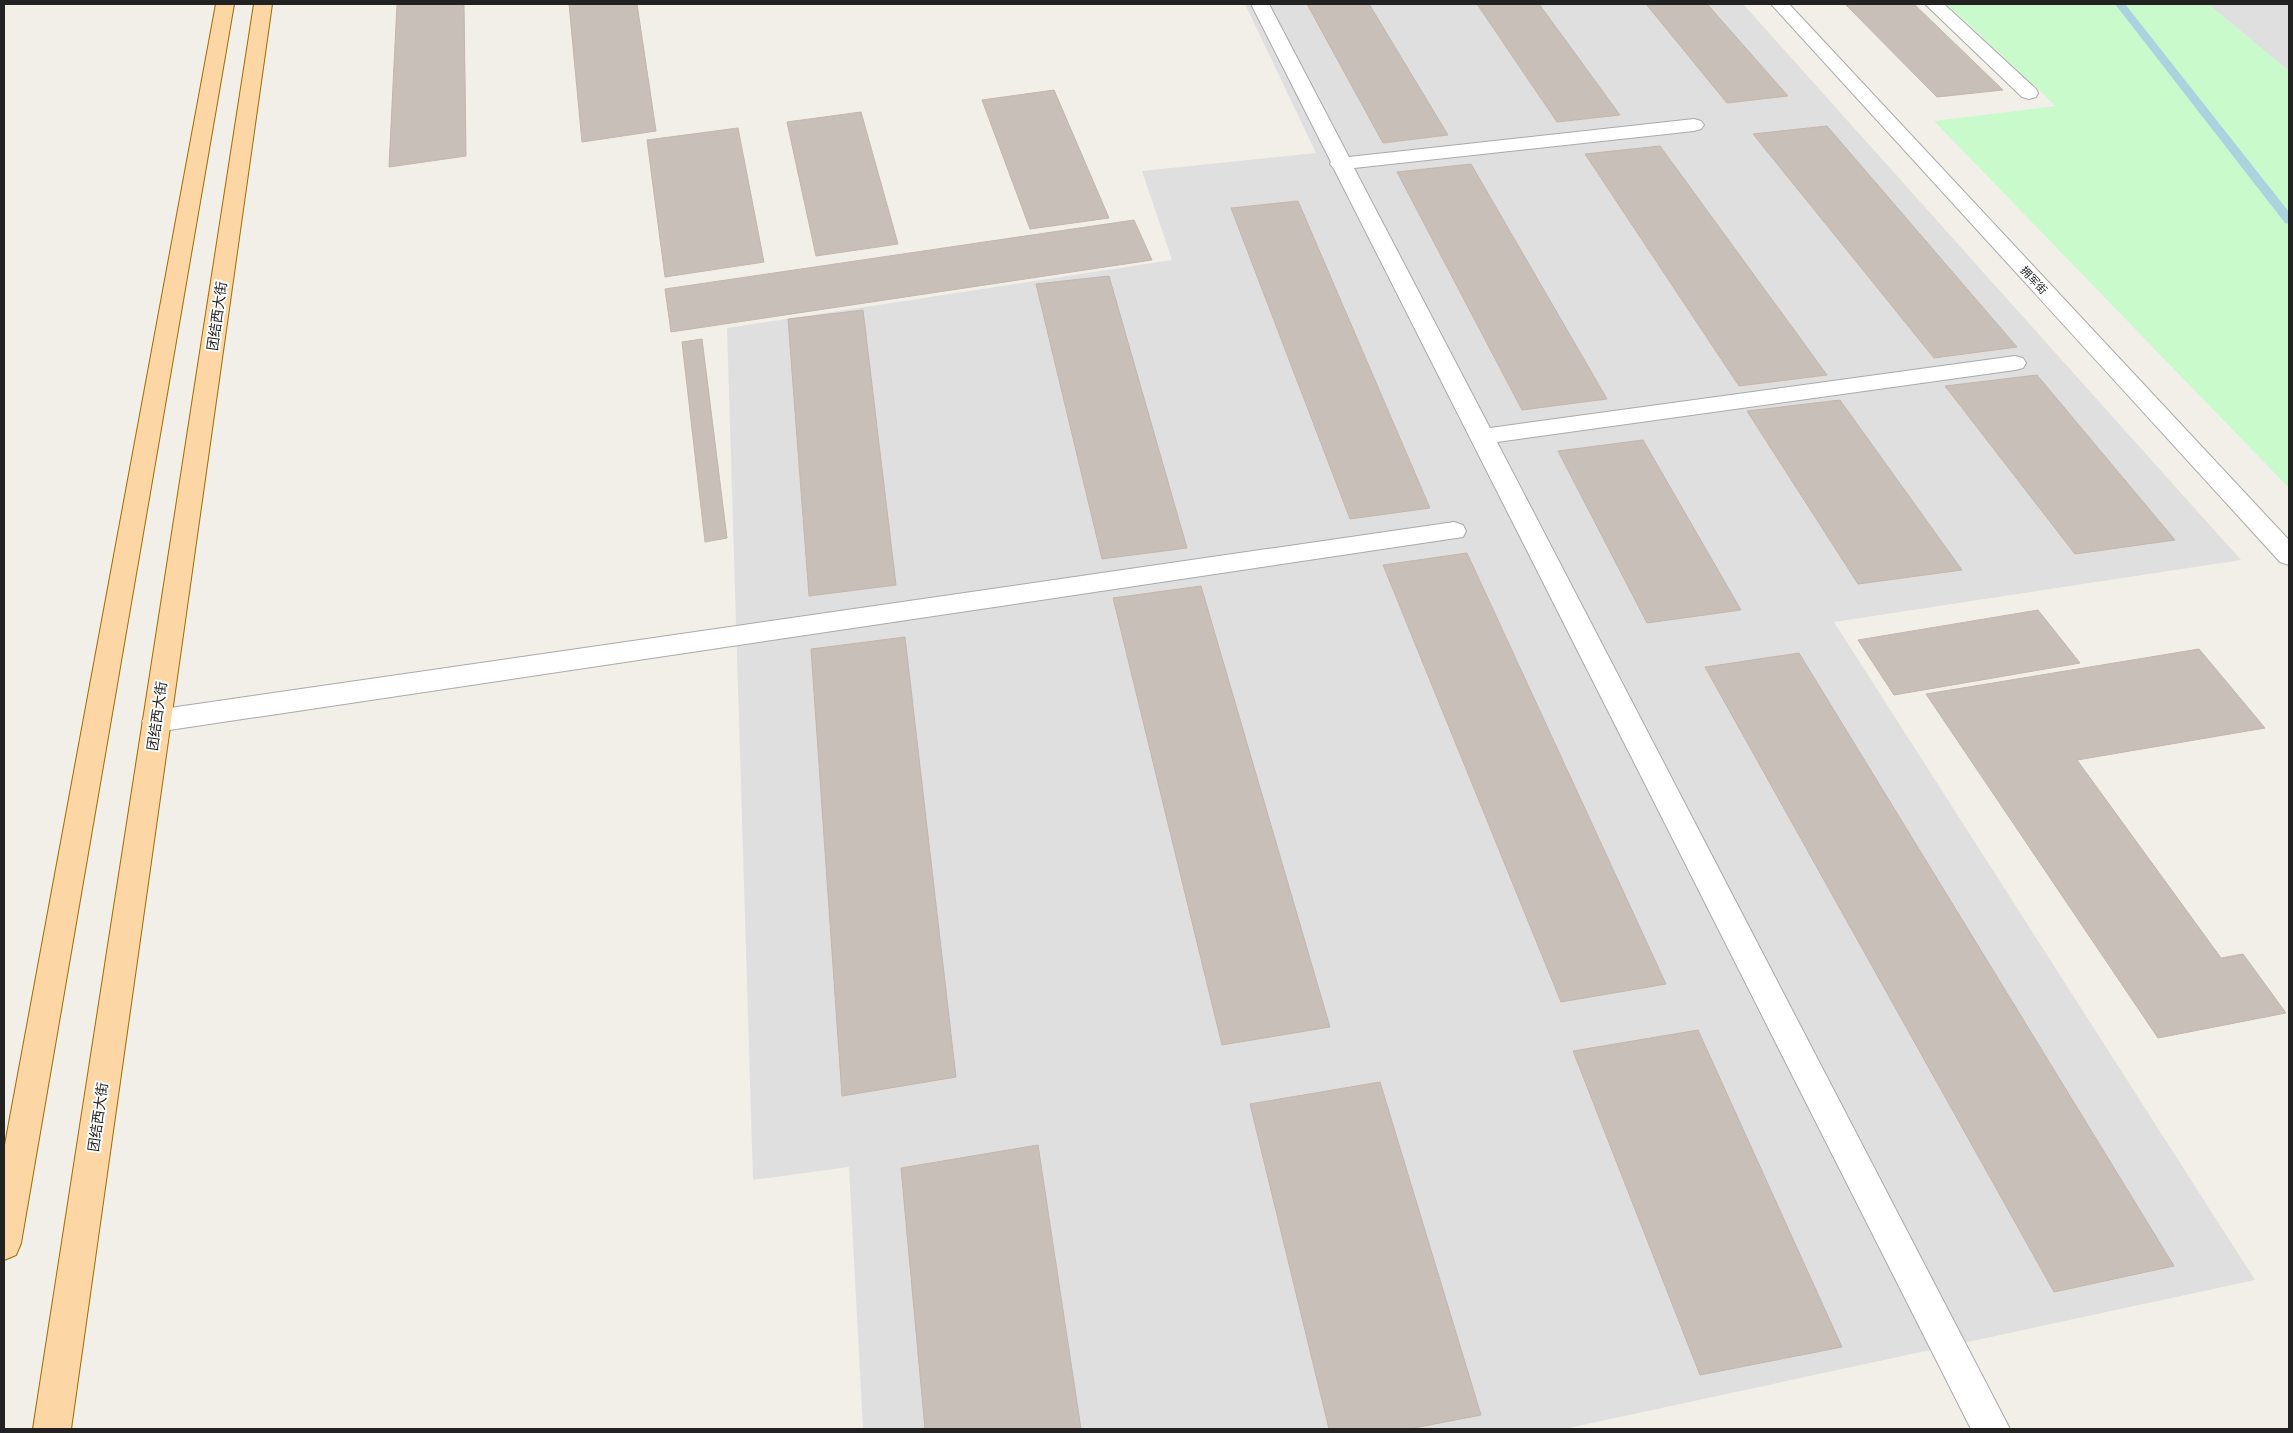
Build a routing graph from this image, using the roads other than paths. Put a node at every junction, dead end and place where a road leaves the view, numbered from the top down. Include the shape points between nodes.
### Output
1 (225, 4) edge
2 (263, 4) edge
3 (1260, 4) edge
4 (1780, 4) edge
5 (1934, 4) edge
6 (2028, 93) dead end
7 (1694, 125) dead end
8 (1340, 164) junction
9 (2015, 363) dead end
10 (1480, 437) junction
11 (1454, 531) dead end
12 (2289, 556) edge
13 (156, 721) junction
14 (4, 1243) edge
15 (52, 1429) edge
16 (1990, 1429) edge

1 - 14 main road
2 - 13 main road, 团结西大街
3 - 8 street
4 - 12 street, 拥军街
5 - 6 street
7 - 8 street
8 - 10 street
9 - 10 street
10 - 16 street
11 - 13 street
13 - 15 main road, 团结西大街

